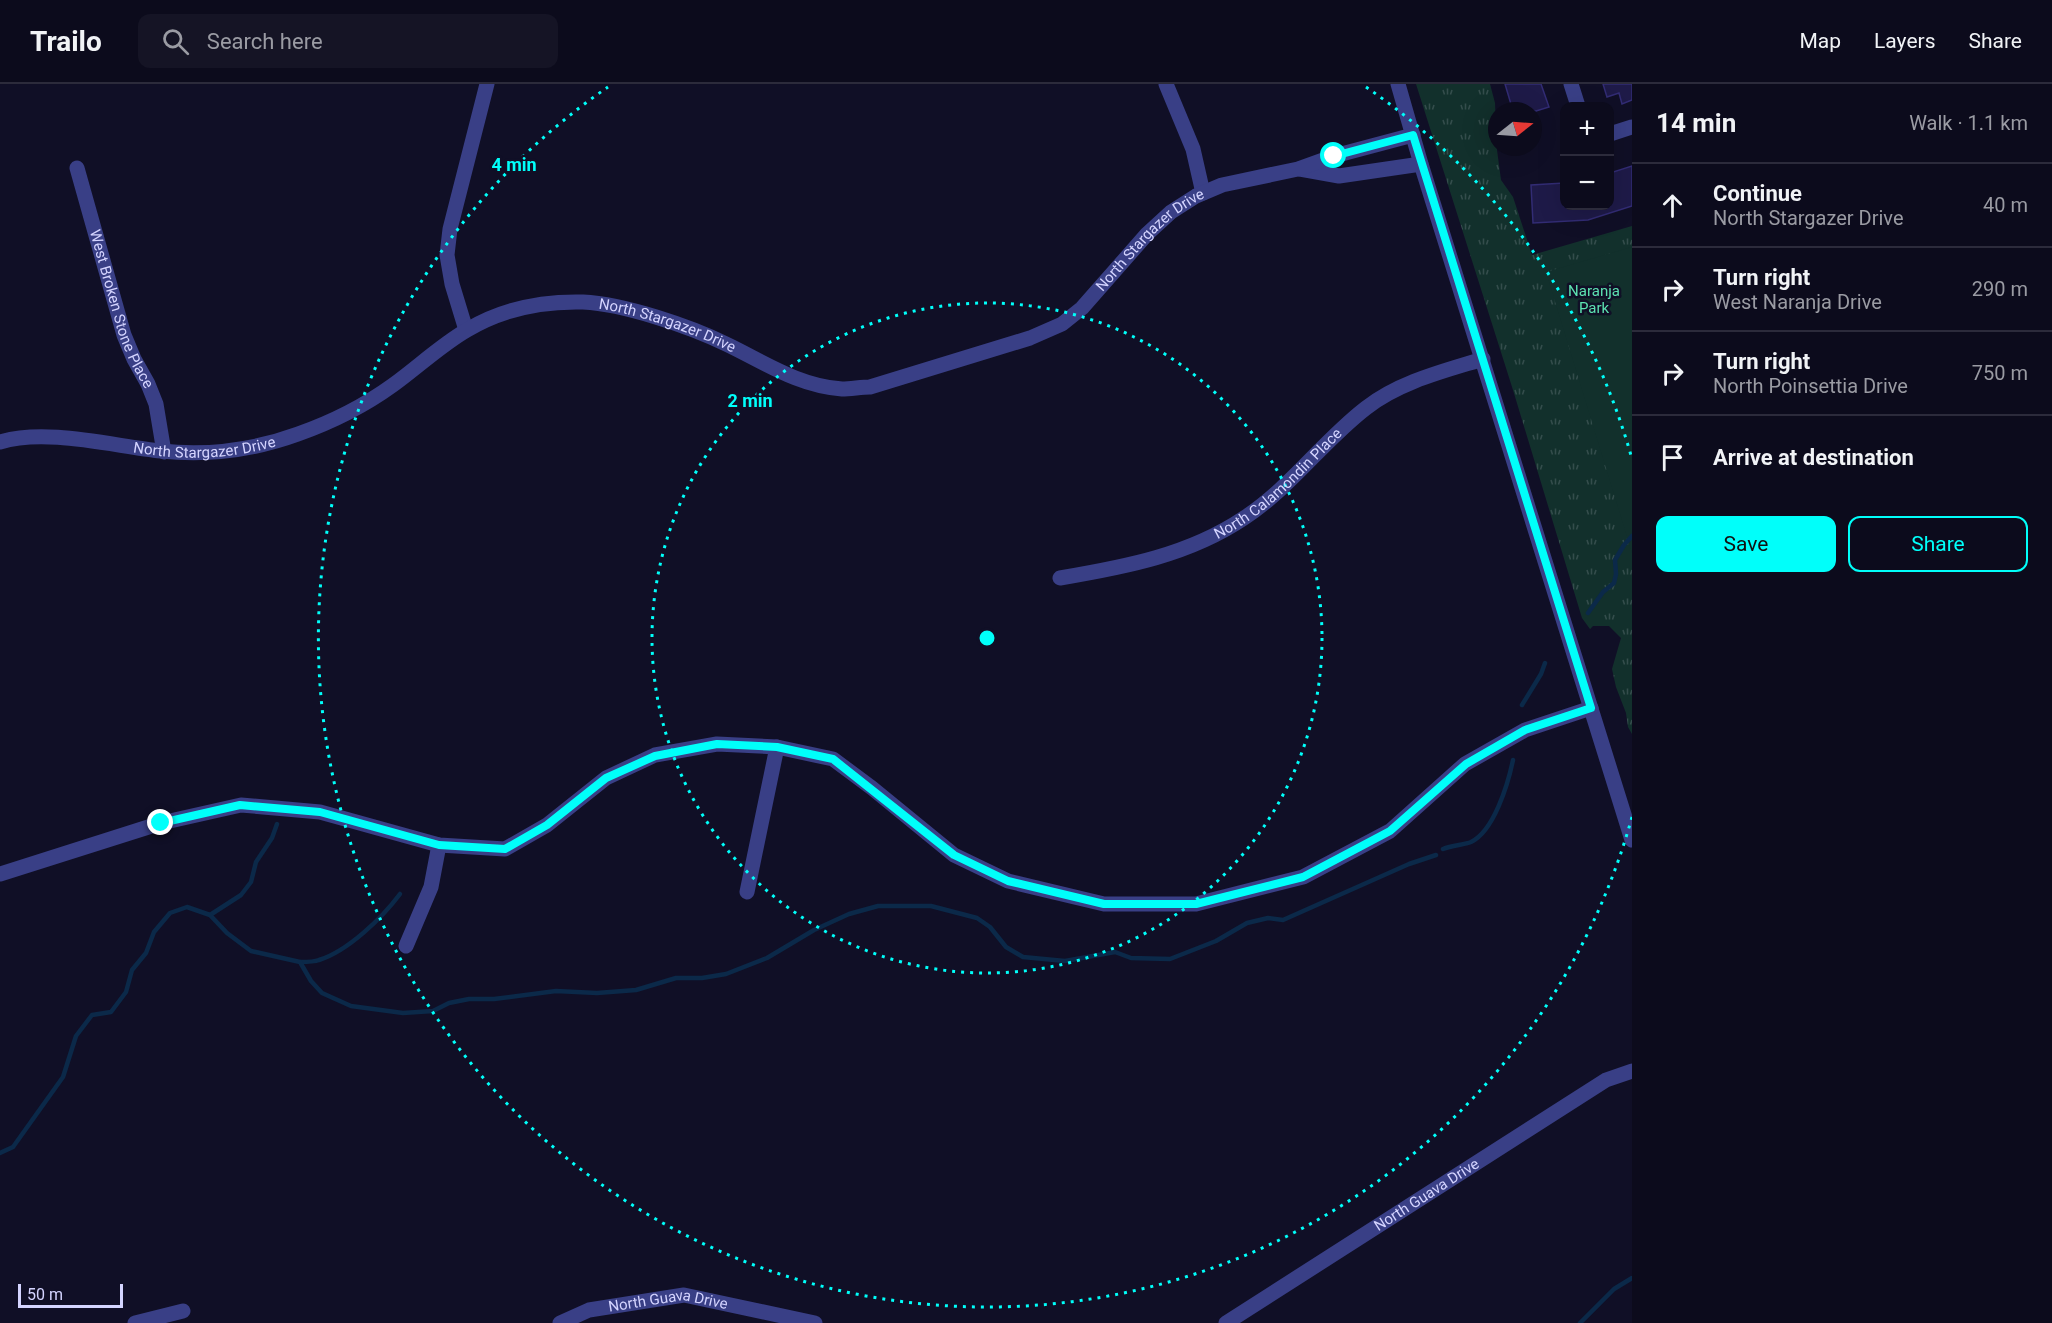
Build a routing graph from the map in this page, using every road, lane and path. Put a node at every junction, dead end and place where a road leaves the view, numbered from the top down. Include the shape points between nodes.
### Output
1 (487, 84) edge
2 (1166, 84) edge
3 (1398, 84) edge
4 (1571, 84) edge
5 (1577, 102) edge
6 (1632, 127) edge
7 (1614, 133) edge
8 (1413, 135) junction
9 (1421, 164) junction
10 (78, 168) dead end
11 (1298, 169) junction
12 (1203, 193) junction
13 (466, 330) junction
14 (1483, 359) junction
15 (0, 442) edge
16 (164, 452) junction
17 (1060, 578) dead end
18 (1591, 708) junction
19 (777, 747) junction
20 (1632, 840) edge
21 (439, 845) junction
22 (0, 874) edge
23 (747, 892) dead end
24 (406, 946) dead end
25 (1632, 1071) edge
26 (183, 1311) dead end
27 (135, 1323) edge
28 (560, 1323) edge
29 (815, 1323) edge
30 (1226, 1323) edge

1 - 13 street via 450,229 447,255
2 - 12 street via 1193,150
3 - 8 street
4 - 5 street
6 - 7 street
8 - 9 street
8 - 11 street, North Stargazer Drive
9 - 11 street, North Stargazer Drive via 1339,176
9 - 14 street
10 - 16 street, West Broken Stone Place via 124,335 156,404
11 - 12 street, North Stargazer Drive via 1222,185
12 - 13 street, North Stargazer Drive via 1171,212 1147,234 1082,308 1062,324 1030,338 870,387 843,389 793,378 698,332 634,310 593,303 521,308
13 - 16 street, North Stargazer Drive via 391,387 332,421 240,450
14 - 17 street, North Calamondin Place via 1398,389 1367,406 1247,517 1198,544 1141,562
14 - 18 street
15 - 16 street, North Stargazer Drive via 11,438 60,438
18 - 19 street via 1525,730 1466,764 1390,831 1303,877 1196,904 1104,904 1008,881 954,855 833,759
18 - 20 street
19 - 21 street via 717,744 655,756 606,778 547,825 505,849
19 - 23 street
21 - 22 street via 320,812 240,805 161,823
21 - 24 street via 431,887
25 - 30 street, North Guava Drive via 1606,1080
26 - 27 street
28 - 29 street, North Guava Drive via 590,1310 684,1295

